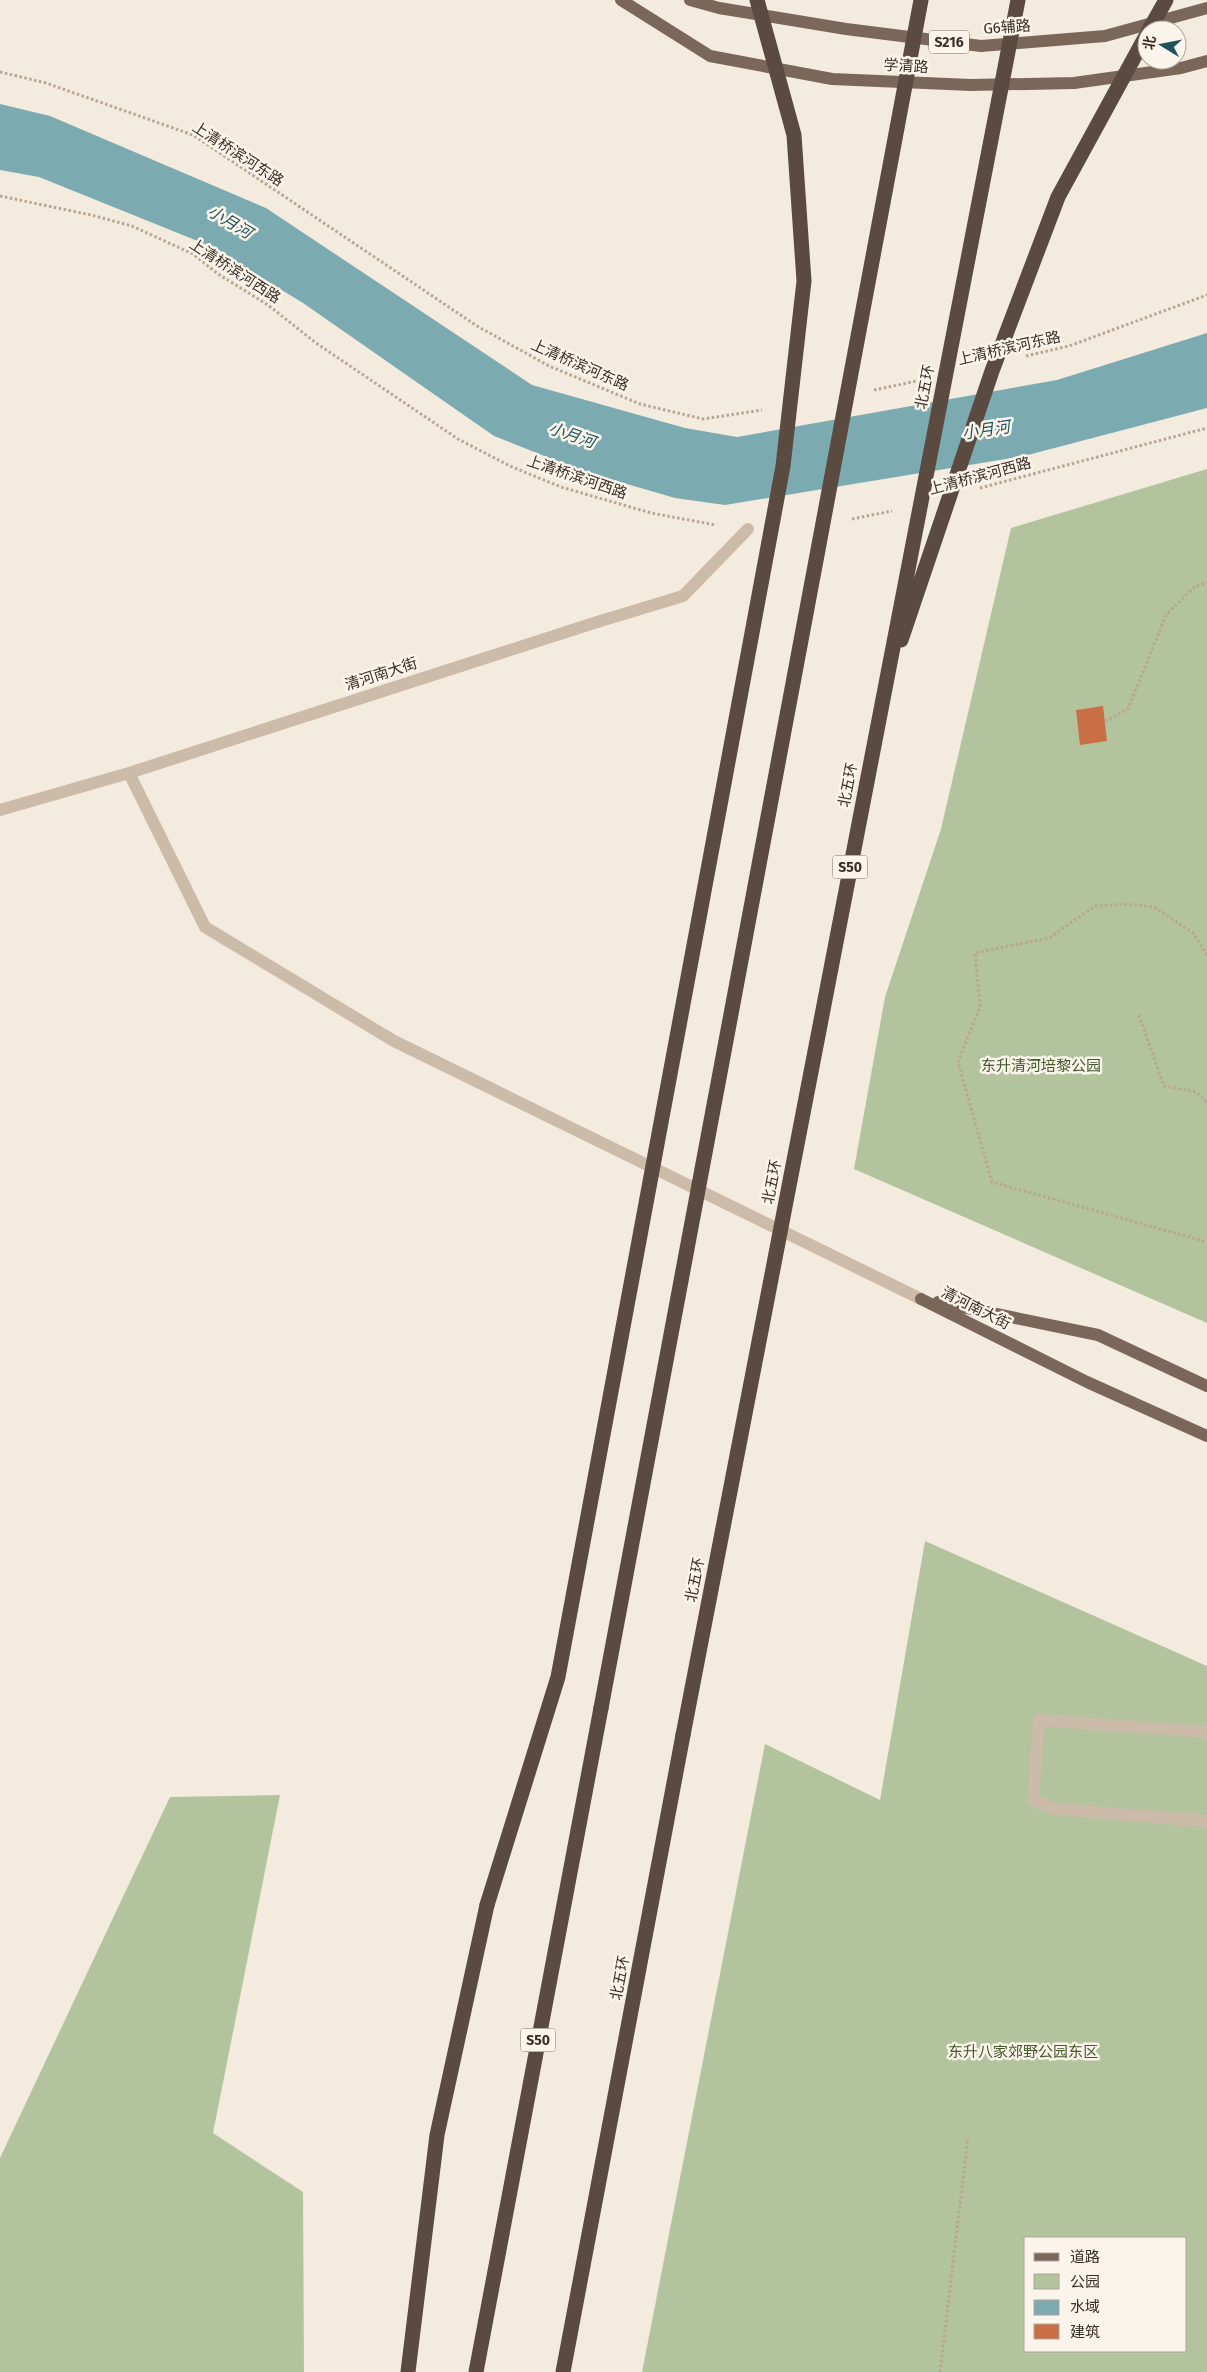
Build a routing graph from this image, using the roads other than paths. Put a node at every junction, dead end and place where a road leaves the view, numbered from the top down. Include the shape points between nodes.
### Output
1 (621, 0) edge
2 (690, 0) edge
3 (757, 0) edge
4 (921, 0) edge
5 (1018, 0) edge
6 (1166, 0) edge
7 (1207, 8) edge
8 (1155, 20) edge
9 (1137, 52) edge
10 (1207, 61) edge
11 (748, 529) road end
12 (882, 696) junction
13 (129, 773) junction
14 (0, 810) edge
15 (921, 1298) junction
16 (1207, 1386) edge
17 (1207, 1436) edge
18 (1207, 1732) edge
19 (1207, 1821) edge
20 (408, 2372) edge
21 (476, 2372) edge
22 (563, 2372) edge

1 - 10 main road, 学清路 via 710,56 832,79 971,85 1074,83 1181,68
2 - 7 main road, G6辅路 / S216 via 719,8 846,29 981,46 1106,36
3 - 20 highway, bridge via 794,135 804,281 783,466 558,1677 488,1905 437,2135
4 - 21 highway, S50, bridge
5 - 12 highway, 北五环 / S50, bridge
6 - 8 highway, bridge
9 - 12 highway, bridge via 1058,198 992,371
11 - 13 street, 清河南大街 via 683,596
12 - 22 highway, 北五环 / S50, bridge
13 - 14 street, 清河南大街
13 - 15 street via 205,927 394,1041
15 - 16 main road, 清河南大街 via 1098,1334
15 - 17 main road, 清河南大街 via 1087,1382
18 - 19 street via 1040,1720 1033,1800 1055,1810

